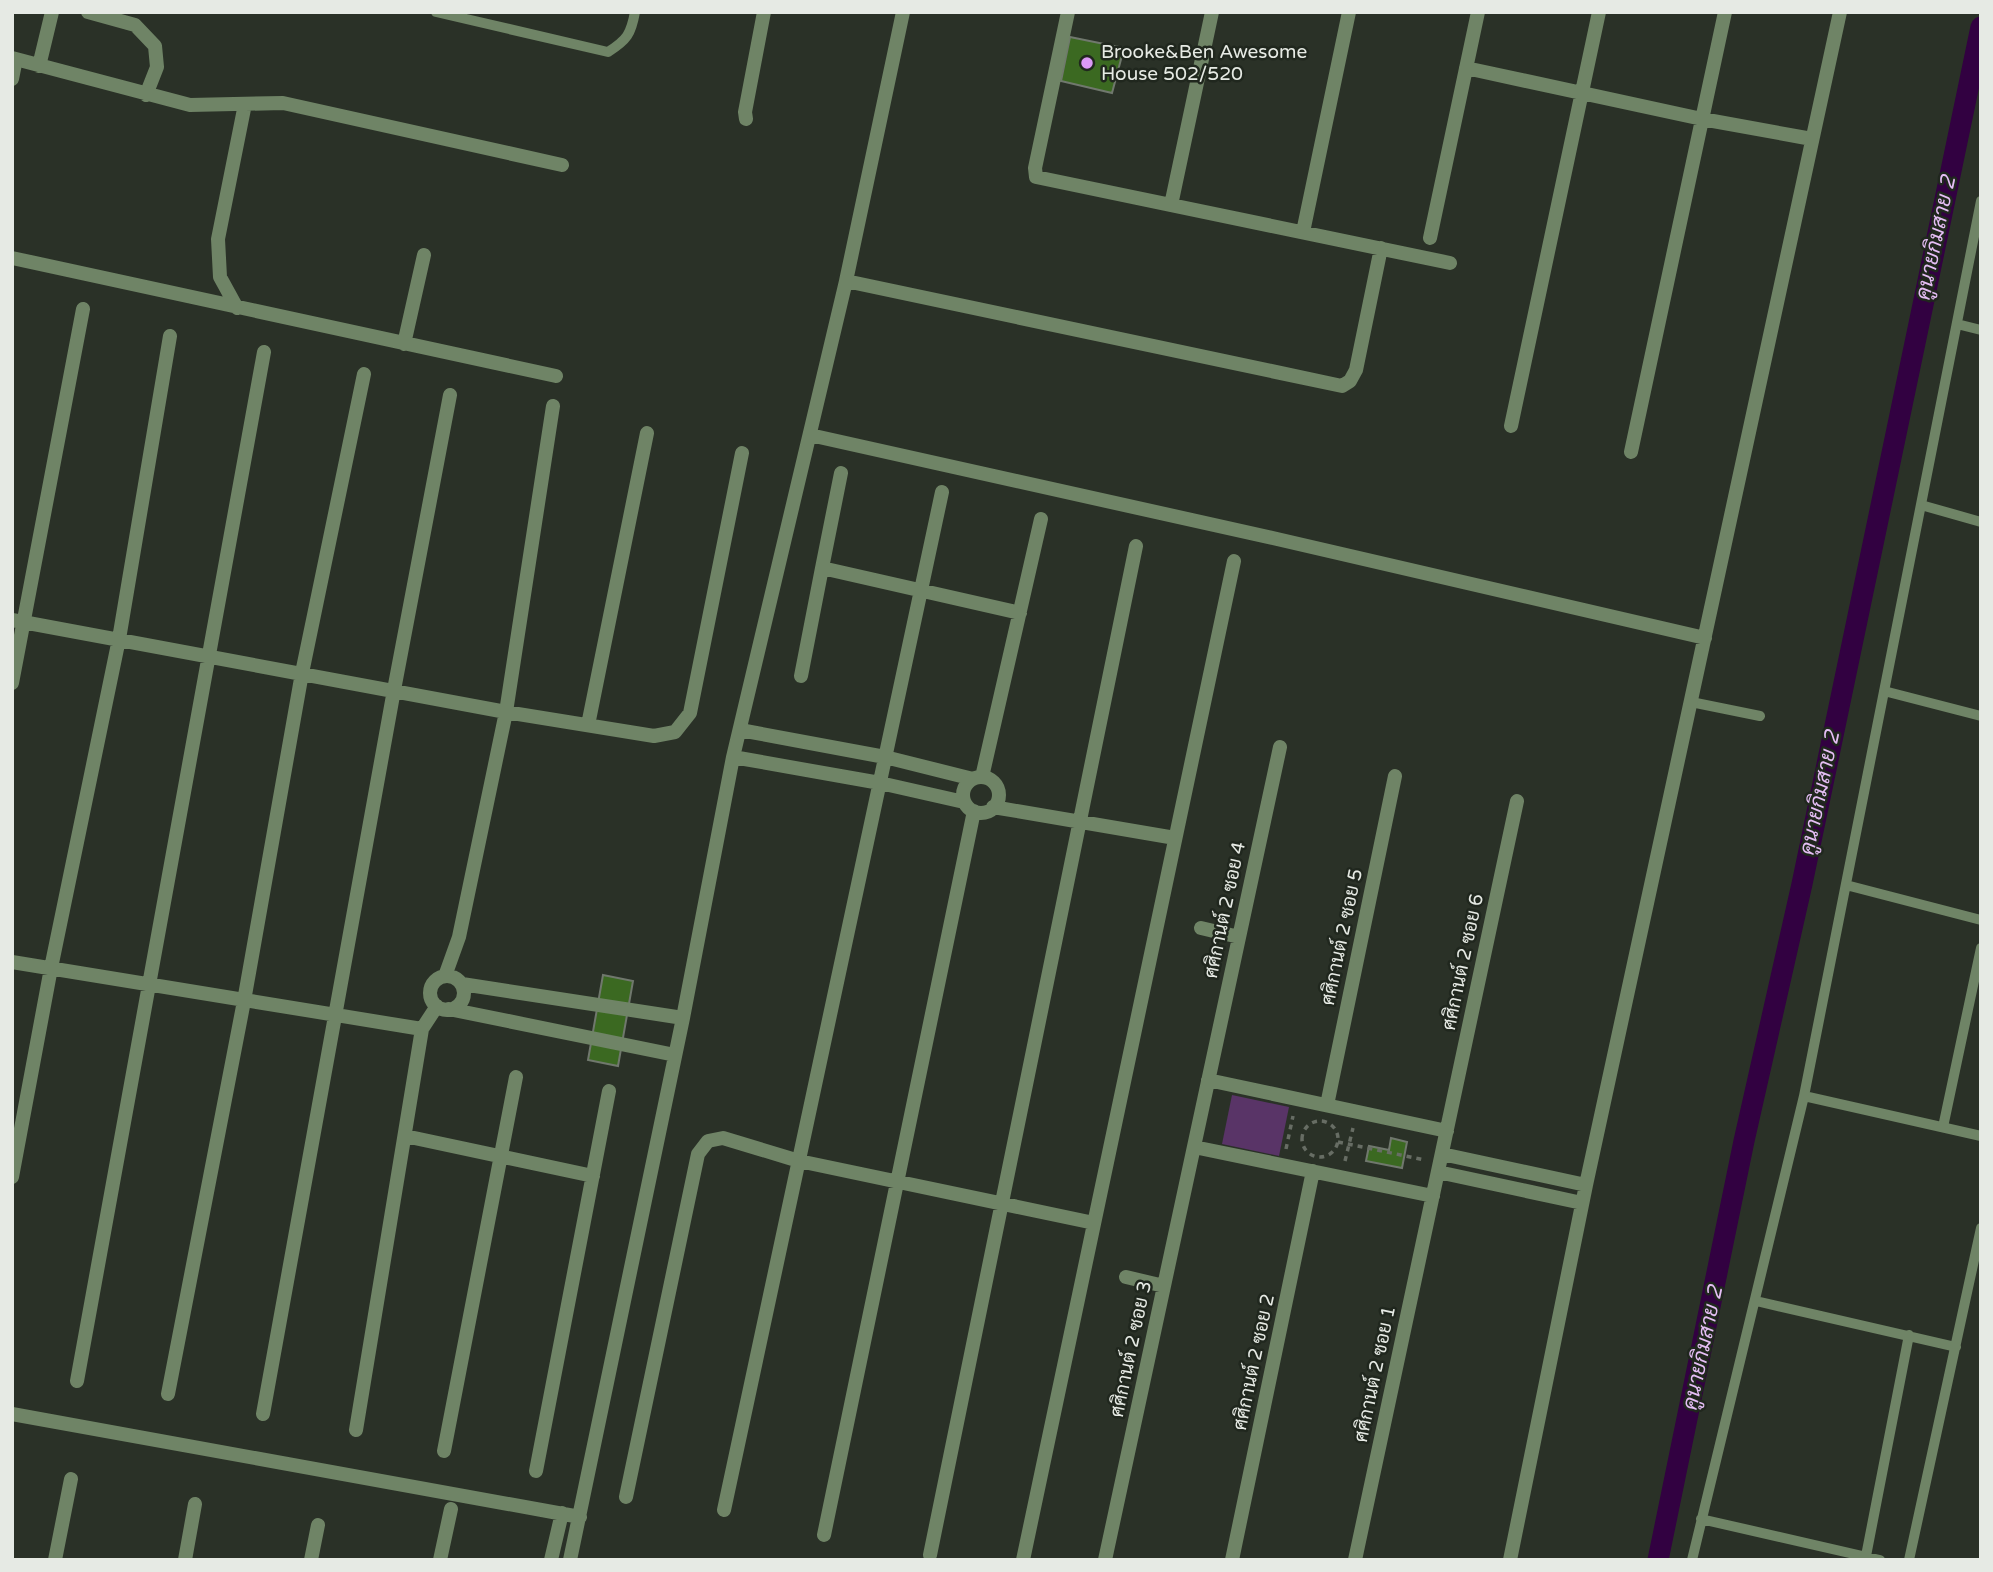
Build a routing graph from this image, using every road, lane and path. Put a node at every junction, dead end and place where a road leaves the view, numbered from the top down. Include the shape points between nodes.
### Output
1 (52, 12) edge
2 (88, 12) edge
3 (436, 12) edge
4 (635, 12) edge
5 (764, 12) edge
6 (904, 12) edge
7 (1068, 12) edge
8 (1212, 12) edge
9 (1349, 12) edge
10 (1478, 12) edge
11 (1599, 12) edge
12 (1724, 12) edge
13 (1840, 12) edge
14 (14, 58) edge
15 (38, 66) junction
16 (1466, 68) junction
17 (12, 79) edge
18 (1582, 92) junction
19 (146, 95) junction
20 (245, 104) junction
21 (746, 118) dead end
22 (1702, 119) junction
23 (1812, 139) junction
24 (562, 165) dead end
25 (1981, 201) edge
26 (1171, 205) junction
27 (1303, 232) junction
28 (1430, 238) dead end
29 (1381, 248) junction
30 (424, 255) dead end
31 (12, 257) edge
32 (1450, 263) dead end
33 (846, 281) junction
34 (237, 308) junction
35 (83, 309) dead end
36 (1956, 324) junction
37 (1981, 330) edge
38 (170, 336) dead end
39 (404, 344) junction
40 (264, 352) dead end
41 (364, 374) dead end
42 (556, 376) dead end
43 (450, 395) dead end
44 (554, 406) dead end
45 (1511, 426) dead end
46 (647, 433) dead end
47 (810, 435) junction
48 (1631, 452) dead end
49 (742, 453) dead end
50 (841, 473) dead end
51 (942, 492) dead end
52 (1921, 505) junction
53 (1041, 519) dead end
54 (1981, 522) edge
55 (1136, 546) dead end
56 (1234, 561) dead end
57 (822, 568) junction
58 (919, 591) junction
59 (1020, 613) junction
60 (18, 621) edge
61 (1704, 638) junction
62 (119, 639) junction
63 (210, 656) junction
64 (302, 673) junction
65 (801, 676) dead end
66 (12, 683) edge
67 (394, 690) junction
68 (1884, 691) junction
69 (1690, 702) junction
70 (506, 712) junction
71 (1760, 716) dead end
72 (1981, 716) edge
73 (588, 725) junction
74 (740, 730) junction
75 (1280, 747) dead end
76 (733, 757) junction
77 (886, 757) junction
78 (1395, 776) dead end
79 (978, 778) junction
80 (880, 783) junction
81 (1517, 801) dead end
82 (969, 807) junction
83 (993, 807) junction
84 (1079, 822) junction
85 (1175, 838) junction
86 (1846, 885) junction
87 (1981, 920) edge
88 (1200, 928) dead end
89 (1239, 937) junction
90 (1981, 948) edge
91 (12, 962) edge
92 (51, 968) junction
93 (445, 976) junction
94 (148, 983) junction
95 (462, 985) junction
96 (244, 1001) junction
97 (443, 1008) junction
98 (335, 1014) junction
99 (683, 1018) junction
100 (422, 1028) junction
101 (675, 1055) junction
102 (516, 1077) dead end
103 (1208, 1080) junction
104 (609, 1091) dead end
105 (1804, 1096) junction
106 (1297, 1099) junction
107 (1327, 1105) junction
108 (1356, 1112) junction
109 (1943, 1128) junction
110 (1447, 1131) junction
111 (405, 1136) junction
112 (1981, 1136) edge
113 (1338, 1142) junction
114 (1349, 1144) junction
115 (1194, 1147) junction
116 (500, 1156) junction
117 (799, 1161) junction
118 (1440, 1163) junction
119 (1283, 1165) junction
120 (1313, 1171) junction
121 (593, 1176) junction
122 (12, 1177) edge
123 (1342, 1177) junction
124 (898, 1184) junction
125 (1586, 1185) junction
126 (1433, 1196) junction
127 (1001, 1202) junction
128 (1582, 1203) junction
129 (1094, 1223) junction
130 (1981, 1228) edge
131 (1126, 1277) dead end
132 (1164, 1286) junction
133 (1756, 1301) junction
134 (1909, 1335) junction
135 (1956, 1347) junction
136 (77, 1381) dead end
137 (169, 1394) dead end
138 (12, 1414) edge
139 (263, 1414) dead end
140 (356, 1430) dead end
141 (444, 1451) dead end
142 (536, 1471) dead end
143 (71, 1479) dead end
144 (626, 1497) dead end
145 (195, 1504) dead end
146 (451, 1509) dead end
147 (724, 1510) dead end
148 (562, 1513) junction
149 (580, 1517) junction
150 (1701, 1519) junction
151 (318, 1525) dead end
152 (824, 1535) dead end
153 (930, 1555) dead end
154 (1866, 1556) junction
155 (55, 1560) edge
156 (185, 1560) edge
157 (311, 1560) edge
158 (440, 1560) edge
159 (551, 1560) edge
160 (570, 1560) edge
161 (1023, 1560) edge
162 (1105, 1560) edge
163 (1232, 1560) edge
164 (1355, 1560) edge
165 (1510, 1560) edge
166 (1692, 1560) edge
167 (1880, 1560) edge
168 (1909, 1560) edge

1 - 15 street
2 - 19 street via 135,25 155,46 156,67
3 - 4 lane via 608,52 631,32
5 - 21 street
6 - 33 street
7 - 26 street via 1036,177
8 - 26 street
9 - 27 street
10 - 16 street
11 - 18 street
12 - 22 street
13 - 23 street
14 - 15 street
14 - 17 street
15 - 19 street
16 - 18 street
16 - 28 street
18 - 22 street
18 - 45 street
19 - 20 street via 190,105
20 - 24 street via 283,103
20 - 34 street via 218,239 220,278
22 - 23 street
22 - 48 street
23 - 61 street
25 - 36 lane
26 - 27 street
27 - 29 street
29 - 32 street
29 - 33 street via 1356,370 1342,386
30 - 39 street
31 - 34 street
33 - 47 street
34 - 39 street
35 - 60 street
36 - 37 lane
36 - 52 lane
38 - 62 street
39 - 42 street
40 - 63 street
41 - 64 street
43 - 67 street
44 - 70 street
46 - 73 street
47 - 61 street
47 - 74 street
49 - 73 street via 690,713 675,732 654,736
50 - 57 street
51 - 58 street
52 - 54 lane
52 - 68 lane
53 - 59 street
55 - 84 street
56 - 85 street
57 - 58 street
57 - 65 street
58 - 59 street
58 - 77 street
59 - 79 street
60 - 62 street
60 - 66 street
61 - 69 street
62 - 63 street
62 - 92 street
63 - 64 street
63 - 94 street
64 - 67 street
64 - 96 street
67 - 70 street
67 - 98 street
68 - 72 lane
68 - 86 lane
69 - 71 lane
69 - 125 street
70 - 73 street
70 - 93 street via 459,937
74 - 76 street
74 - 77 street
75 - 89 street, ศศิกานต์ 2 ซอย 4
76 - 80 street
76 - 99 street
77 - 79 street
77 - 80 street
78 - 107 street, ศศิกานต์ 2 ซอย 5
79 - 82 street via 964,788
79 - 83 street via 997,788
80 - 82 street
80 - 117 street
81 - 110 street, ศศิกานต์ 2 ซอย 6
82 - 83 street via 981,813
82 - 124 street
83 - 84 street
84 - 85 street
84 - 127 street
85 - 129 street
86 - 87 lane
86 - 105 lane
88 - 89 street
89 - 103 street, ศศิกานต์ 2 ซอย 4
90 - 109 lane
91 - 92 street
92 - 94 street
92 - 122 street
93 - 95 street
93 - 97 street via 431,989 433,1001
94 - 96 street
94 - 136 street
95 - 97 street via 461,1003
95 - 99 street
96 - 98 street
96 - 137 street
97 - 100 street
97 - 101 street
98 - 100 street
98 - 139 street
99 - 101 street
100 - 111 street
101 - 149 street
102 - 116 street
103 - 106 street
103 - 115 street, ศศิกานต์ 2 ซอย 4
104 - 121 street
105 - 109 lane
105 - 133 lane
106 - 107 street
106 - 119 path
107 - 108 street
108 - 110 street
108 - 114 path
109 - 112 lane
110 - 118 street, ศศิกานต์ 2 ซอย 6
111 - 116 street
111 - 140 street
113 - 113 path via 1329,1155 1317,1157 1307,1151 1302,1135 1308,1125 1324,1121 1334,1127
113 - 114 path
114 - 118 path
114 - 123 path
115 - 119 street
115 - 132 street, ศศิกานต์ 2 ซอย 3
116 - 121 street
116 - 141 street
117 - 124 street
117 - 144 street via 723,1138 708,1141 698,1154
117 - 147 street
118 - 125 street
118 - 126 street, ศศิกานต์ 2 ซอย 1
118 - 128 street
119 - 120 street
120 - 123 street
120 - 163 street, ศศิกานต์ 2 ซอย 2
121 - 142 street
123 - 126 street
124 - 127 street
124 - 152 street
125 - 128 street
126 - 164 street, ศศิกานต์ 2 ซอย 1
127 - 129 street
127 - 153 street
128 - 165 street
129 - 161 street
130 - 135 lane
131 - 132 street
132 - 162 street, ศศิกานต์ 2 ซอย 3
133 - 134 lane
133 - 150 lane
134 - 135 lane
134 - 154 lane
135 - 168 lane
138 - 148 street
143 - 155 street
145 - 156 street
146 - 158 street
148 - 149 street
148 - 159 street
149 - 160 street
150 - 154 lane
150 - 166 lane
151 - 157 street
154 - 167 lane

